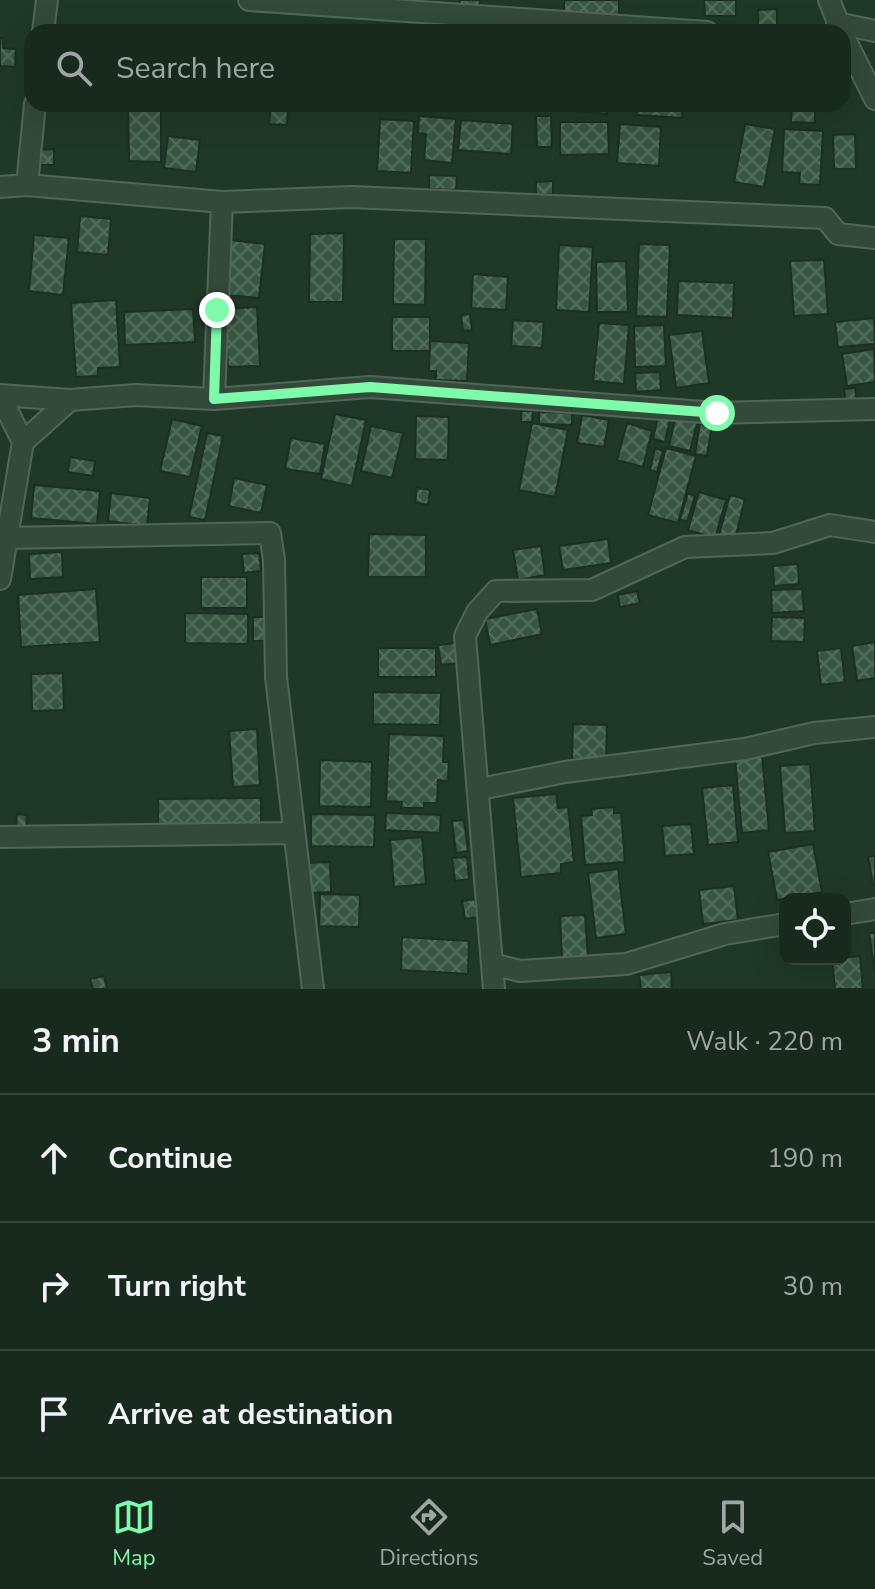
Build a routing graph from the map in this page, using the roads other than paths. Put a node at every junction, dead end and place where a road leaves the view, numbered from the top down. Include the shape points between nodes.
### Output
1 (47, 0) edge
2 (249, 0) edge
3 (829, 0) edge
4 (44, 24) edge
5 (592, 24) edge
6 (838, 24) edge
7 (851, 30) edge
8 (875, 31) edge
9 (851, 52) edge
10 (875, 99) edge
11 (34, 112) edge
12 (27, 185) junction
13 (0, 187) edge
14 (222, 202) junction
15 (875, 238) edge
16 (0, 396) edge
17 (214, 399) junction
18 (70, 400) junction
19 (875, 409) edge
20 (23, 442) junction
21 (875, 532) edge
22 (5, 538) junction
23 (0, 579) edge
24 (875, 727) edge
25 (480, 789) junction
26 (294, 833) junction
27 (0, 837) edge
28 (875, 909) edge
29 (851, 913) edge
30 (779, 925) edge
31 (492, 964) junction
32 (313, 989) edge
33 (494, 989) edge

1 - 4 street
2 - 5 street
3 - 6 street
7 - 8 street
9 - 10 street
11 - 12 street
12 - 13 street
12 - 14 street
14 - 15 street via 352,197 825,218 838,234
14 - 17 street
16 - 18 street
16 - 20 street
17 - 18 street via 136,395
17 - 19 street via 370,387 717,413
18 - 20 street
20 - 22 street
21 - 25 street via 830,525 773,543 685,547 592,590 496,591 465,636
22 - 23 street
22 - 26 street via 270,533 276,677
24 - 25 street
25 - 31 street
26 - 27 street
26 - 32 street
28 - 29 street
30 - 31 street via 725,934 626,964 520,971
31 - 33 street

